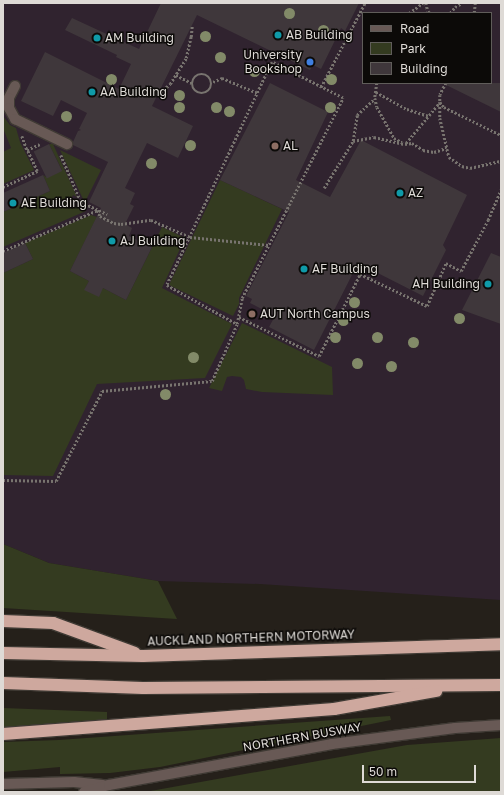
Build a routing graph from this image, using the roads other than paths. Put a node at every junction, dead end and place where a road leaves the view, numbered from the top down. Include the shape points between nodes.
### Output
1 (15, 86) dead end
2 (67, 144) dead end
3 (3, 621) edge
4 (501, 644) edge
5 (3, 653) edge
6 (143, 656) junction
7 (3, 683) edge
8 (472, 685) junction
9 (501, 685) edge
10 (501, 725) edge
11 (3, 734) edge
12 (3, 784) edge
13 (109, 785) junction
14 (84, 792) edge

1 - 2 lane via 9,98 9,108 15,120
3 - 6 highway via 53,623
4 - 6 highway, AUCKLAND NORTHERN MOTORWAY
5 - 6 highway, AUCKLAND NORTHERN MOTORWAY
7 - 8 highway via 143,688
8 - 9 highway
8 - 11 highway via 334,709
10 - 13 lane, NORTHERN BUSWAY via 332,744
12 - 13 lane, NORTHERN BUSWAY via 74,782
13 - 14 lane, NORTHERN BUSWAY

